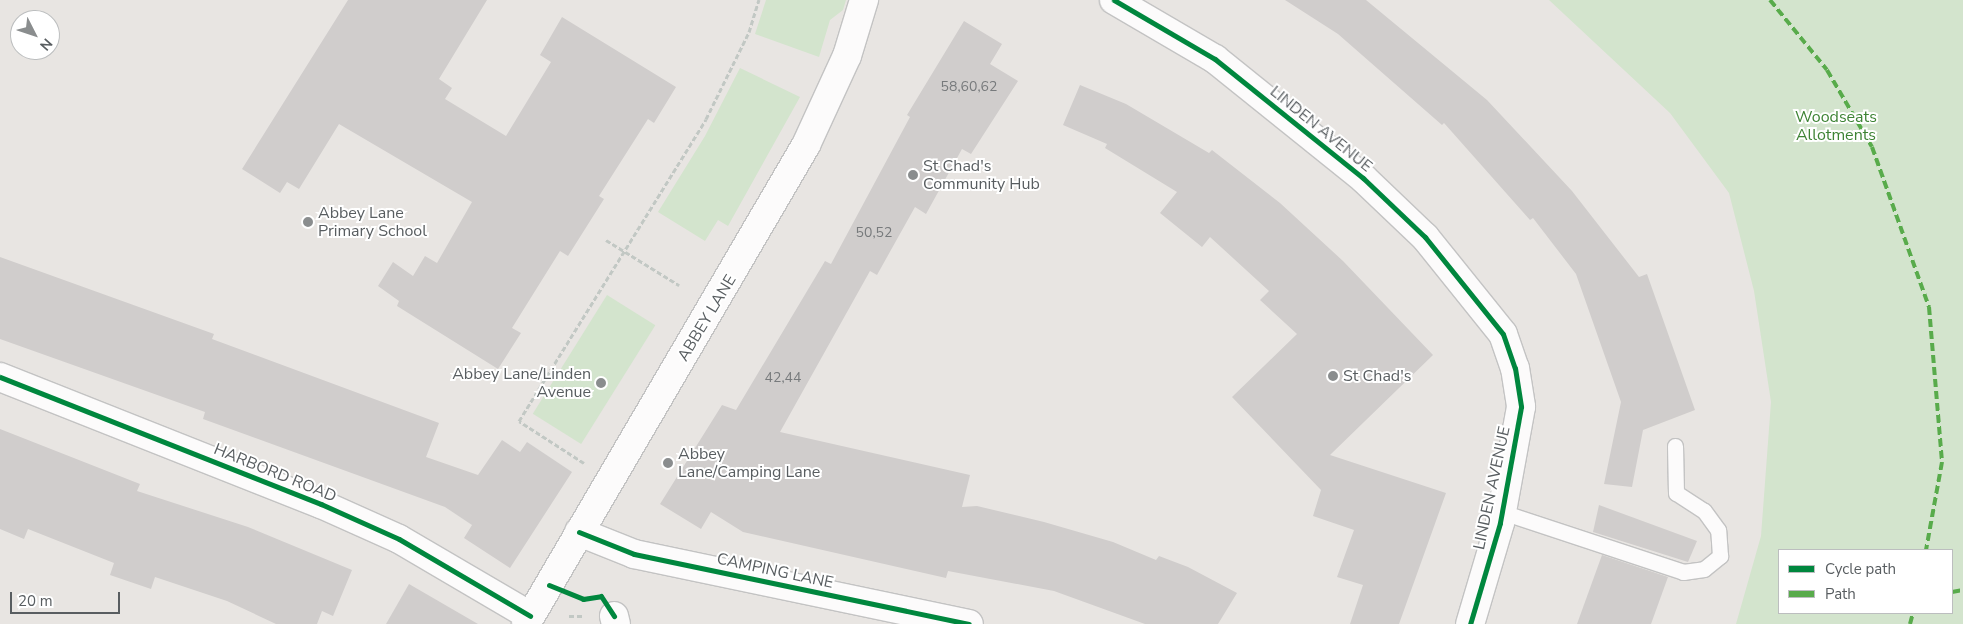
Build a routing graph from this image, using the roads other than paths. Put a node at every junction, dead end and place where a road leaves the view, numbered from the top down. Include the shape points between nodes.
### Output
1 (864, 0) edge
2 (1114, 0) edge
3 (0, 377) edge
4 (1675, 446) dead end
5 (1502, 512) junction
6 (580, 532) junction
7 (528, 620) edge
8 (969, 624) edge
9 (1470, 624) edge

1 - 6 street, ABBEY LANE via 847,56 806,145
2 - 5 street, LINDEN AVENUE via 1215,60 1299,126 1426,237 1475,296 1502,334 1514,368 1521,407
3 - 7 street, HARBORD ROAD via 321,504 399,539
4 - 5 lane via 1676,493 1704,511 1718,530 1720,556 1704,569 1683,572
5 - 9 street, LINDEN AVENUE
6 - 7 street, ABBEY LANE
6 - 8 street, CAMPING LANE via 634,554

